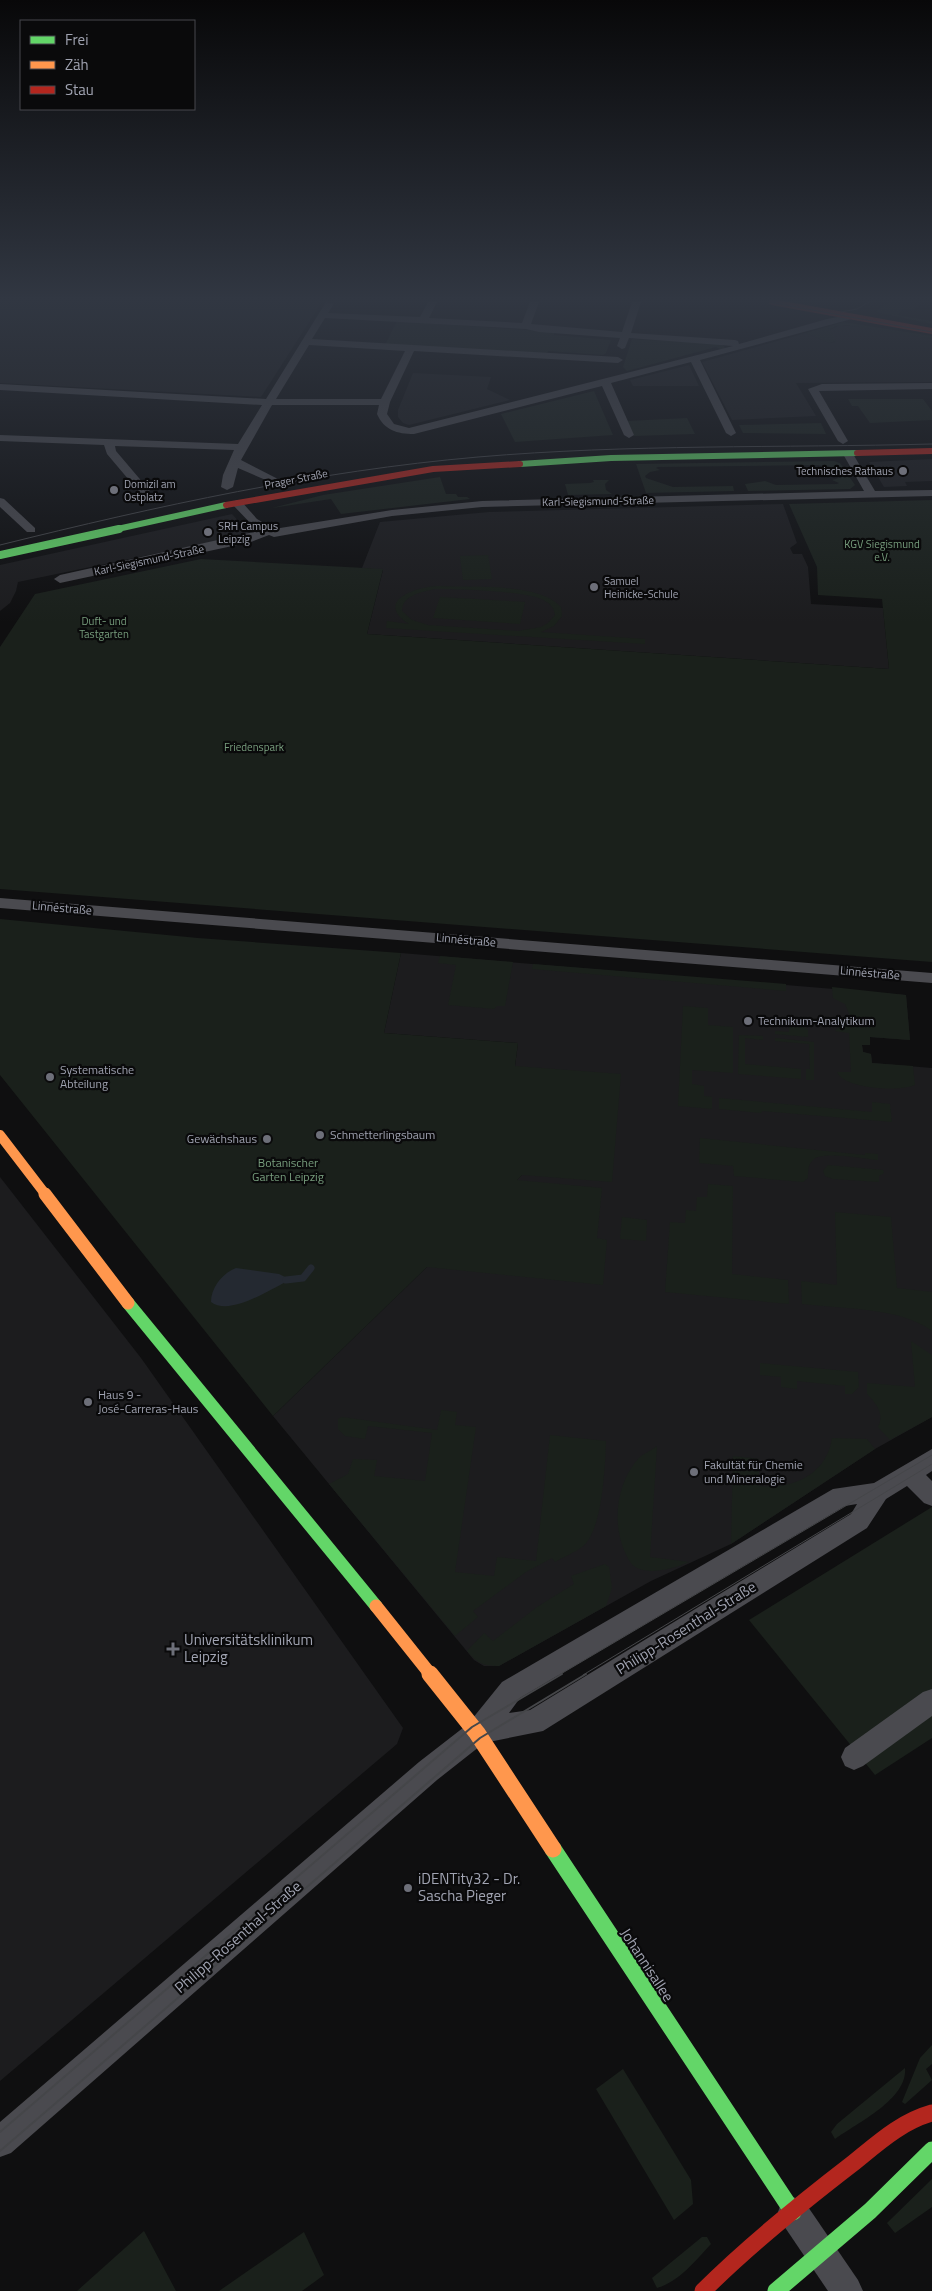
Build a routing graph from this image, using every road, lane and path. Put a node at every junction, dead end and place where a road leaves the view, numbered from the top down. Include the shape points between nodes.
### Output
1 (264, 409) edge
2 (383, 409) edge
3 (500, 409) edge
4 (615, 409) edge
5 (717, 409) edge
6 (827, 409) edge
7 (0, 438) edge
8 (731, 438) dead end
9 (627, 439) joint
10 (880, 440) dead end
11 (826, 441) dead end
12 (852, 441) junction
13 (110, 442) junction
14 (640, 443) dead end
15 (241, 447) junction
16 (932, 451) edge
17 (848, 454) junction
18 (235, 461) junction
19 (277, 478) joint
20 (222, 487) junction
21 (144, 491) dead end
22 (932, 493) edge
23 (872, 494) junction
24 (0, 501) edge
25 (237, 503) junction
26 (36, 529) joint
27 (267, 532) junction
28 (16, 534) dead end
29 (0, 555) edge
30 (60, 579) dead end
31 (0, 903) edge
32 (932, 978) edge
33 (0, 1135) edge
34 (932, 1459) edge
35 (909, 1472) junction
36 (878, 1492) junction
37 (932, 1496) edge
38 (932, 1701) edge
39 (476, 1733) junction
40 (854, 1757) dead end
41 (932, 2113) edge
42 (0, 2142) edge
43 (932, 2150) edge
44 (793, 2212) junction
45 (821, 2253) junction
46 (704, 2291) edge
47 (776, 2291) edge
48 (847, 2291) edge

1 - 15 street
2 - 3 street via 382,414 388,424 398,430 414,431
4 - 9 street
5 - 8 street
6 - 12 street
7 - 13 street
9 - 14 main road
10 - 12 main road
11 - 12 main road
13 - 15 street
13 - 21 street via 111,452
15 - 18 street
16 - 17 main road, Prager Straße
17 - 23 street
17 - 25 main road, Prager Straße via 611,458 433,469
18 - 19 street via 250,471
18 - 20 street
19 - 20 main road, Prager Straße
20 - 25 main road
22 - 23 street, Karl-Siegismund-Straße
23 - 27 street, Karl-Siegismund-Straße via 482,504 392,513 284,532
24 - 26 street
25 - 27 street
25 - 29 main road, Prager Straße
26 - 28 main road
27 - 30 street, Karl-Siegismund-Straße
31 - 32 street, Linnéstraße
33 - 39 main road, Johannisallee via 126,1301 333,1552
34 - 35 street, Philipp-Rosenthal-Straße
35 - 36 street, Philipp-Rosenthal-Straße
35 - 37 street
36 - 39 street, Philipp-Rosenthal-Straße via 841,1496 511,1690
36 - 39 street, Philipp-Rosenthal-Straße via 859,1521 534,1722
38 - 40 street
39 - 42 street, Philipp-Rosenthal-Straße
39 - 44 main road, Johannisallee
41 - 44 main road via 905,2122
43 - 45 main road via 870,2211
44 - 45 street
44 - 46 main road via 733,2260
45 - 47 main road
45 - 48 street

